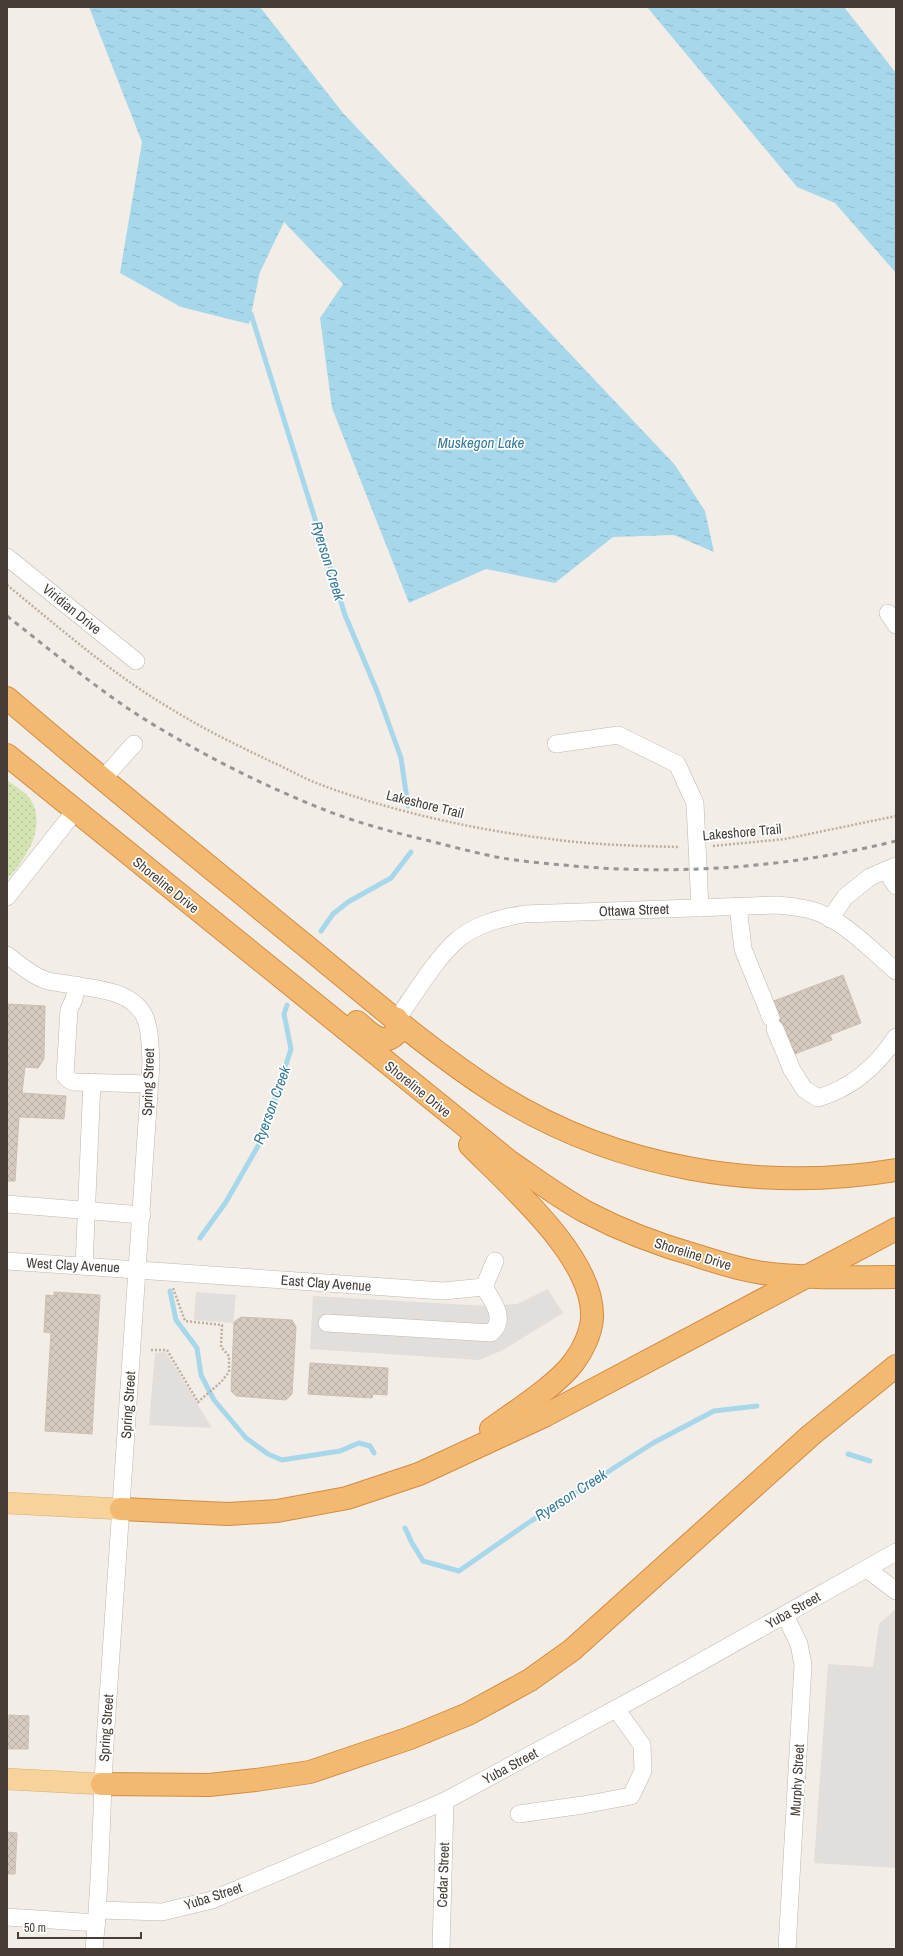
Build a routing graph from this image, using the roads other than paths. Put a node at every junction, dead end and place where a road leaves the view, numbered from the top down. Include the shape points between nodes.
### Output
1 (7, 557) edge
2 (136, 661) dead end
3 (7, 698) edge
4 (7, 713) edge
5 (134, 744) dead end
6 (556, 744) dead end
7 (7, 755) edge
8 (102, 780) junction
9 (75, 811) junction
10 (891, 868) edge
11 (159, 878) junction
12 (896, 886) edge
13 (7, 897) edge
14 (738, 906) junction
15 (700, 908) junction
16 (830, 919) junction
17 (7, 955) edge
18 (896, 971) edge
19 (77, 986) junction
20 (397, 1019) junction
21 (896, 1037) edge
22 (92, 1082) junction
23 (149, 1084) junction
24 (424, 1094) junction
25 (896, 1170) edge
26 (7, 1204) edge
27 (87, 1210) junction
28 (142, 1216) junction
29 (896, 1229) edge
30 (7, 1261) edge
31 (495, 1261) dead end
32 (84, 1266) junction
33 (7, 1267) edge
34 (138, 1269) junction
35 (803, 1277) junction
36 (896, 1277) edge
37 (484, 1287) junction
38 (327, 1323) dead end
39 (896, 1366) edge
40 (459, 1455) junction
41 (7, 1503) edge
42 (121, 1509) junction
43 (896, 1552) edge
44 (867, 1569) junction
45 (896, 1591) edge
46 (785, 1615) junction
47 (616, 1709) junction
48 (7, 1778) edge
49 (102, 1784) junction
50 (445, 1801) junction
51 (519, 1814) dead end
52 (97, 1917) junction
53 (7, 1918) edge
54 (94, 1949) edge
55 (441, 1949) edge
56 (787, 1949) edge

1 - 2 street, Viridian Drive
3 - 8 highway
4 - 8 highway
5 - 8 street
6 - 15 street via 618,735 677,764 695,803
7 - 9 highway, Shoreline Drive
8 - 20 highway
9 - 11 highway, Shoreline Drive
9 - 13 street
10 - 12 street
10 - 16 street via 870,877 845,896
11 - 20 highway via 216,909 377,1038 392,1038 396,1034
11 - 24 highway, Shoreline Drive
14 - 15 street, Ottawa Street
14 - 16 street, Ottawa Street via 797,906
14 - 21 street via 743,949 792,1070 804,1089 818,1098 864,1075 886,1052
15 - 20 street, Ottawa Street via 524,914 489,923 470,931 456,941
16 - 18 street, Ottawa Street via 846,929
17 - 19 street, Spring Street via 31,973 46,980
19 - 22 street via 69,1010 65,1076 74,1082
19 - 23 street, Spring Street via 116,994 129,999 139,1008 146,1019 150,1035
20 - 25 highway via 491,1089 533,1114 610,1147 650,1160 698,1171 754,1178 846,1177
22 - 23 street
22 - 27 street
23 - 28 street, Spring Street
24 - 35 highway, Shoreline Drive via 510,1162 585,1212 663,1246 716,1262 761,1272
24 - 40 highway via 566,1247 585,1280 592,1318 582,1350 573,1364 542,1392
26 - 27 street
27 - 28 street
27 - 32 street
28 - 34 street, Spring Street
29 - 35 highway
30 - 32 street, West Clay Avenue
30 - 33 street
31 - 37 street
32 - 34 street, West Clay Avenue
34 - 37 street, East Clay Avenue via 443,1291
34 - 42 street, Spring Street
35 - 36 highway, Shoreline Drive
35 - 40 highway via 546,1415
37 - 38 street via 498,1312 499,1322 491,1333
39 - 49 highway via 811,1435 572,1650 530,1680 468,1714 410,1738 310,1772 209,1785
40 - 42 highway via 419,1474 347,1498 306,1507 228,1514
41 - 42 main road
42 - 49 street, Spring Street
43 - 44 street, Yuba Street
44 - 45 street
44 - 46 street, Yuba Street
46 - 47 street, Yuba Street
46 - 56 street, Murphy Street via 799,1644 803,1665
47 - 50 street, Yuba Street
47 - 51 street via 642,1745 643,1771 631,1796 583,1806
48 - 49 main road
49 - 52 street, Spring Street
50 - 52 street, Yuba Street via 212,1900 162,1912
50 - 55 street, Cedar Street
52 - 53 street, Yuba Street
52 - 54 street, Spring Street

